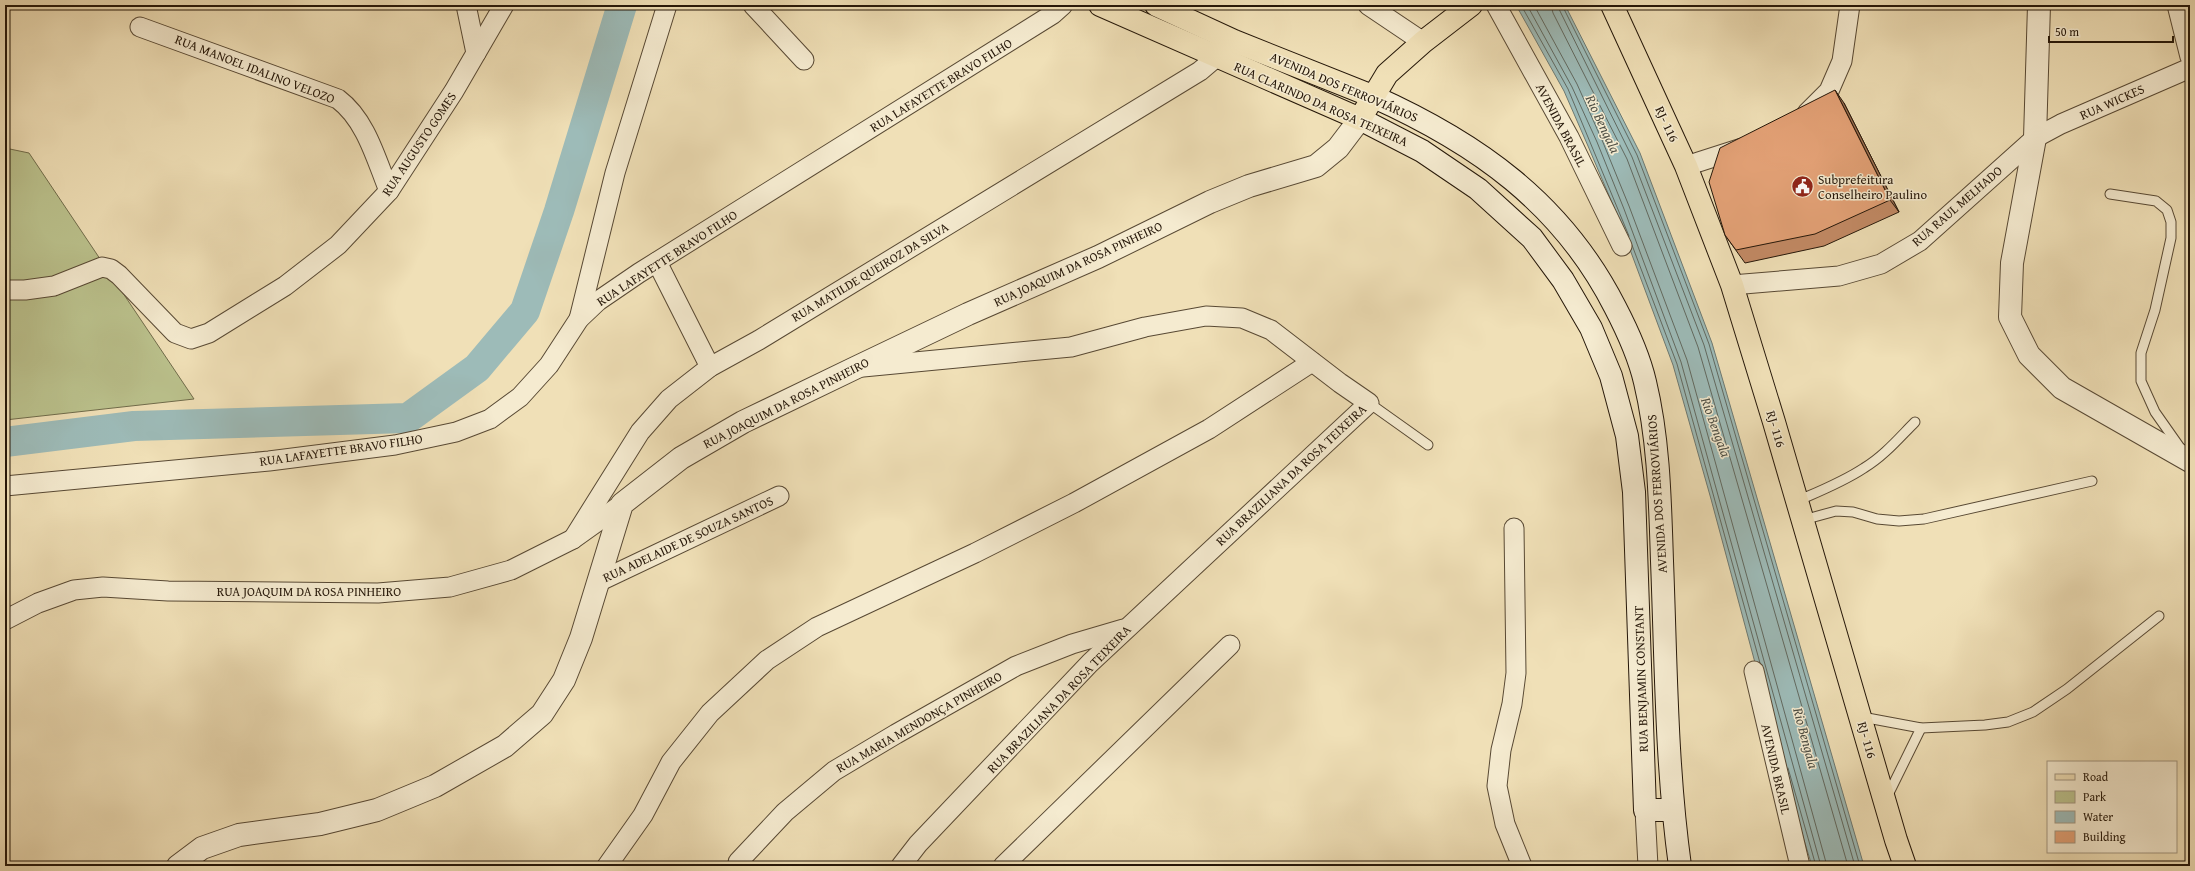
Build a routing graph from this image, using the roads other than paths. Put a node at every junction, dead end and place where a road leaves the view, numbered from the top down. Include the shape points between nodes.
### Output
1 (466, 5) edge
2 (504, 5) edge
3 (667, 5) edge
4 (753, 5) edge
5 (1063, 5) edge
6 (1100, 5) edge
7 (1156, 5) edge
8 (1368, 5) edge
9 (1471, 5) edge
10 (1496, 5) edge
11 (1612, 5) edge
12 (1850, 5) edge
13 (2039, 5) edge
14 (2177, 5) edge
15 (140, 26) dead end
16 (1234, 40) junction
17 (1423, 42) junction
18 (476, 53) junction
19 (1217, 57) junction
20 (2190, 57) edge
21 (804, 60) dead end
22 (2190, 68) edge
23 (1372, 96) junction
24 (1360, 119) junction
25 (1791, 124) edge
26 (2035, 138) junction
27 (1759, 142) edge
28 (1686, 166) junction
29 (389, 191) junction
30 (2110, 194) dead end
31 (1622, 246) dead end
32 (657, 262) junction
33 (1732, 285) junction
34 (5, 290) edge
35 (579, 319) junction
36 (1312, 362) junction
37 (710, 367) junction
38 (855, 368) junction
39 (1369, 403) junction
40 (1915, 422) dead end
41 (1428, 445) dead end
42 (2189, 460) edge
43 (2092, 481) dead end
44 (5, 486) edge
45 (1634, 492) joint
46 (779, 496) dead end
47 (622, 504) junction
48 (1800, 511) junction
49 (1514, 528) dead end
50 (572, 539) junction
51 (598, 582) junction
52 (2159, 616) dead end
53 (5, 620) edge
54 (1128, 628) junction
55 (1230, 645) dead end
56 (1754, 671) dead end
57 (1860, 717) junction
58 (1921, 728) junction
59 (1884, 801) junction
60 (1645, 810) junction
61 (1672, 810) junction
62 (738, 862) dead end
63 (178, 866) edge
64 (606, 866) edge
65 (901, 866) edge
66 (1003, 866) edge
67 (1522, 866) edge
68 (1648, 866) edge
69 (1680, 866) edge
70 (1800, 866) edge
71 (1905, 866) edge

1 - 18 street
2 - 18 street, RUA AUGUSTO GOMES
3 - 35 street via 615,173
4 - 21 street
5 - 32 street, RUA LAFAYETTE BRAVO FILHO via 1053,14
6 - 19 main road, RUA CLARINDO DA ROSA TEIXEIRA
7 - 16 main road, AVENIDA DOS FERROVIÁRIOS
8 - 17 street
9 - 17 main road
10 - 31 street, AVENIDA BRASIL via 1569,137
11 - 28 main road, RJ- 116
12 - 25 street via 1842,61 1829,91 1803,117
13 - 26 street
14 - 20 street
15 - 29 street, RUA MANOEL IDALINO VELOZO via 338,99 350,108 359,121
16 - 19 street, RUA MATILDE QUEIROZ DA SILVA
16 - 23 main road, AVENIDA DOS FERROVIÁRIOS
17 - 23 main road via 1387,74
18 - 29 street, RUA AUGUSTO GOMES via 454,92
19 - 24 main road, RUA CLARINDO DA ROSA TEIXEIRA
19 - 37 street, RUA MATILDE QUEIROZ DA SILVA via 1200,71
22 - 26 street, RUA WICKES via 2061,124
23 - 24 main road
23 - 61 street, AVENIDA DOS FERROVIÁRIOS via 1452,138 1523,187 1550,213 1582,252 1604,286 1626,329 1645,380 1653,425 1660,503
24 - 38 street, RUA JOAQUIM DA ROSA PINHEIRO via 1338,148 1316,166 1248,186 1210,202 1098,257 968,314
24 - 45 street, RUA CLARINDO DA ROSA TEIXEIRA via 1422,151 1472,185 1532,238 1563,280 1591,328 1611,376 1627,436
26 - 33 street, RUA RAUL MELHADO via 1920,241 1881,264 1839,276
26 - 42 street via 2012,263 2010,318 2029,355 2062,388
27 - 28 street
28 - 33 main road, RJ- 116
29 - 34 street, RUA AUGUSTO GOMES via 338,245 285,286 209,333 191,339 175,332 111,269 102,267 54,286
30 - 42 lane via 2156,201 2167,210 2171,222 2171,238 2156,310 2141,353 2141,381 2155,412
32 - 35 street, RUA LAFAYETTE BRAVO FILHO via 598,301
32 - 37 street
33 - 48 main road, RJ- 116
35 - 44 street, RUA LAFAYETTE BRAVO FILHO via 549,365 520,397 490,420 456,432 395,445 269,461
36 - 38 street, RUA BRAZILIANA DA ROSA TEIXEIRA via 1271,330 1242,318 1206,316 1145,327 1071,347
36 - 39 street, RUA BRAZILIANA DA ROSA TEIXEIRA
36 - 64 street via 1195,437 975,553 817,627 767,660 710,713 671,762 643,815
37 - 50 street, RUA MATILDE QUEIROZ DA SILVA via 668,399 640,432
38 - 47 street, RUA JOAQUIM DA ROSA PINHEIRO via 743,422 681,458
39 - 41 lane
39 - 54 street, RUA BRAZILIANA DA ROSA TEIXEIRA
40 - 48 lane via 1890,448 1865,468
43 - 48 lane via 1924,519 1899,521 1877,519 1853,512
45 - 60 street, RUA BENJAMIN CONSTANT
46 - 51 street, RUA ADELAIDE DE SOUZA SANTOS
47 - 50 street, RUA JOAQUIM DA ROSA PINHEIRO
47 - 51 street
48 - 57 main road, RJ- 116
49 - 67 street via 1516,673 1512,704 1501,750 1497,786 1505,824
50 - 53 street, RUA JOAQUIM DA ROSA PINHEIRO via 511,570 450,587 370,593 168,591 103,587 74,590
51 - 63 street via 564,680 542,714 505,746 435,786 377,810 320,824 239,835 202,848
52 - 58 lane via 2067,689 2033,712 2008,722
54 - 62 street, RUA MARIA MENDONÇA PINHEIRO via 1072,644 1016,666 834,771 785,812
54 - 65 street, RUA BRAZILIANA DA ROSA TEIXEIRA via 1090,663 918,844
55 - 66 street
56 - 70 street, AVENIDA BRASIL
57 - 58 lane
57 - 59 main road, RJ- 116
58 - 59 lane
59 - 71 main road, RJ- 116
60 - 61 street
60 - 68 street, RUA BENJAMIN CONSTANT
61 - 69 street, AVENIDA DOS FERROVIÁRIOS

